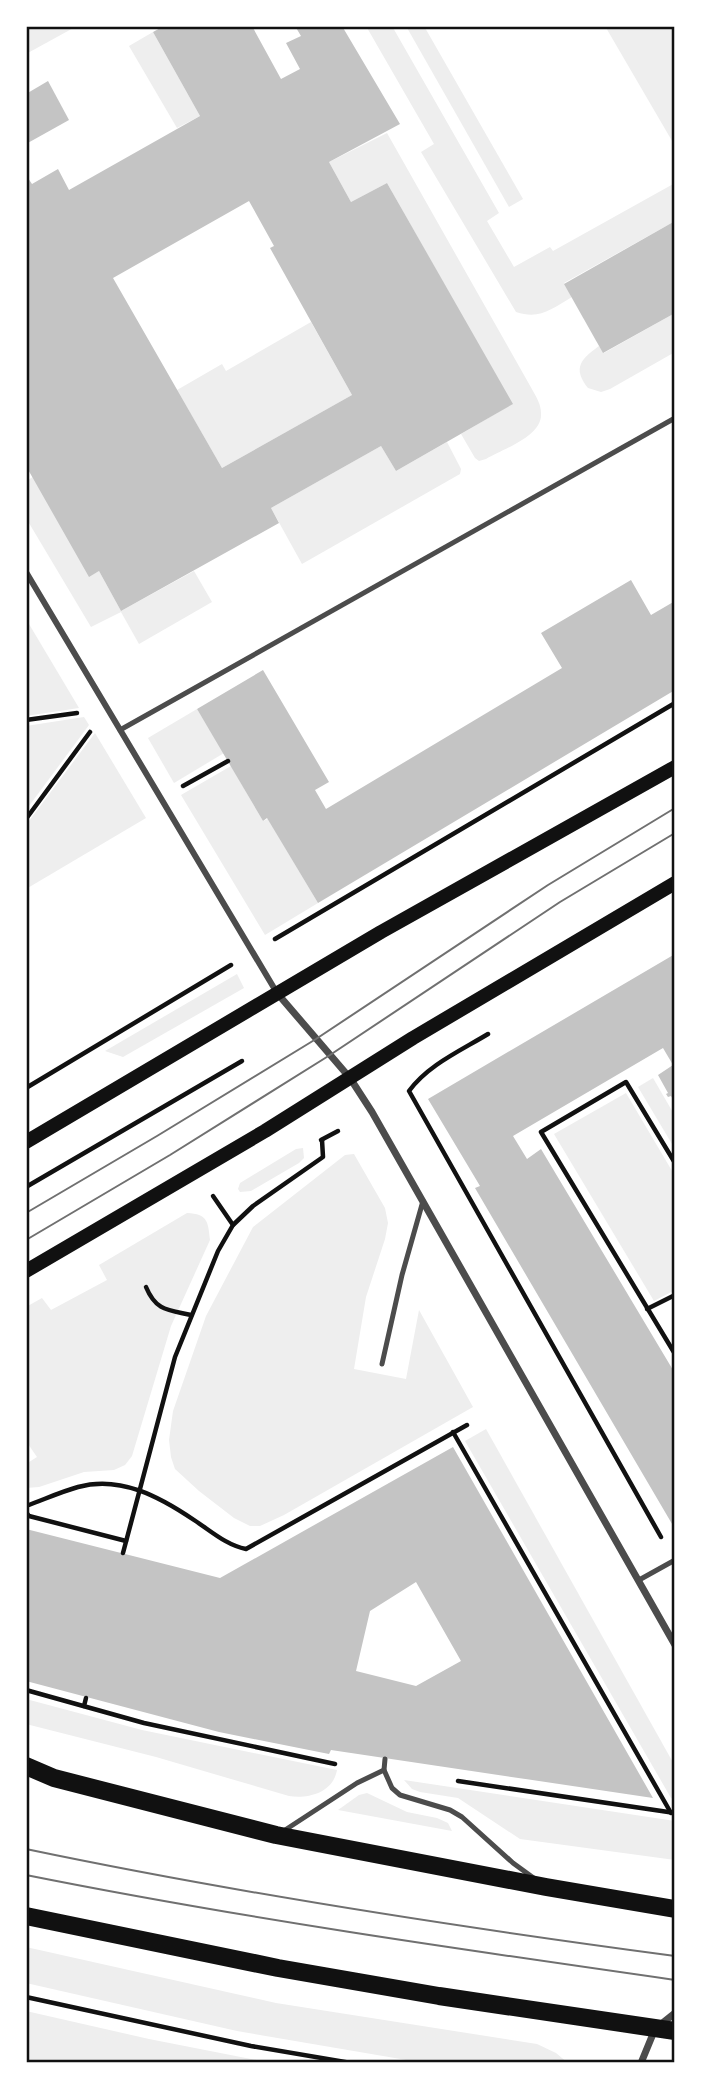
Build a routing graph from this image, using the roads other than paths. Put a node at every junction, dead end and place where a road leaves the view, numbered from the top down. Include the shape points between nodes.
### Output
1 (675, 418) edge
2 (26, 572) edge
3 (120, 730) junction
4 (675, 767) edge
5 (675, 883) edge
6 (277, 993) junction
7 (351, 1078) junction
8 (26, 1142) edge
9 (423, 1201) junction
10 (26, 1271) edge
11 (382, 1364) dead end
12 (674, 1560) edge
13 (639, 1580) junction
14 (675, 1645) edge
15 (385, 1759) dead end
16 (26, 1766) edge
17 (384, 1770) junction
18 (276, 1835) junction
19 (546, 1887) junction
20 (675, 1909) edge
21 (26, 1916) edge
22 (675, 2013) edge
23 (655, 2029) junction
24 (675, 2031) edge
25 (641, 2063) edge

1 - 3 lane
2 - 3 street
3 - 6 street
4 - 6 main road
5 - 7 main road
6 - 7 street
6 - 8 main road
7 - 9 street
7 - 10 main road
9 - 11 lane
9 - 13 street
12 - 13 lane
13 - 14 street
15 - 17 lane
16 - 18 main road via 54,1778
17 - 18 lane
17 - 19 lane via 400,1796 462,1817
18 - 19 main road
19 - 20 main road
21 - 23 main road via 278,1968
22 - 23 street
23 - 24 main road
23 - 25 street

